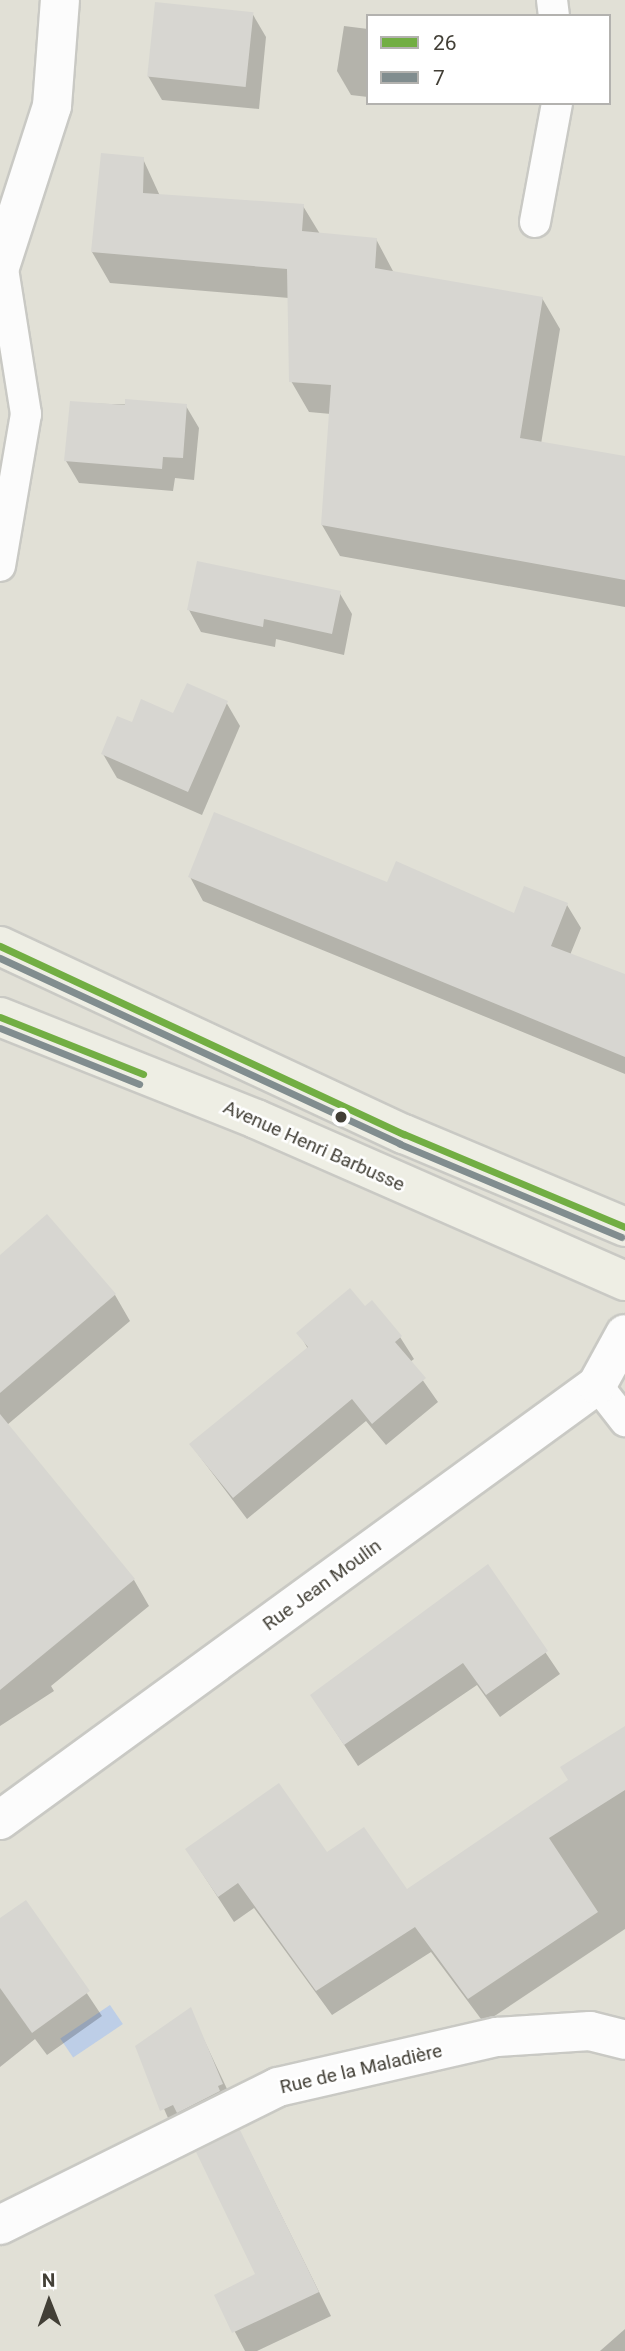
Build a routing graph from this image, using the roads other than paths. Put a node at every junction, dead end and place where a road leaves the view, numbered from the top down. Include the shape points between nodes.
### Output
1 (60, 0) edge
2 (557, 105) edge
3 (535, 222) dead end
4 (1, 265) edge
5 (6, 504) edge
6 (0, 566) edge
7 (0, 946) edge
8 (0, 1017) edge
9 (625, 1227) edge
10 (625, 1281) edge
11 (625, 1334) edge
12 (597, 1385) junction
13 (625, 1421) edge
14 (0, 1820) edge
15 (625, 2040) edge
16 (0, 2225) edge

1 - 4 street via 51,106
2 - 3 lane
4 - 5 lane via 26,414
5 - 6 lane
7 - 9 main road via 404,1134
8 - 10 main road, Avenue Henri Barbusse via 256,1119
11 - 12 street, Rue Jean Moulin
12 - 13 lane
12 - 14 street, Rue Jean Moulin
15 - 16 street, Rue de la Maladière via 590,2031 497,2037 278,2087

